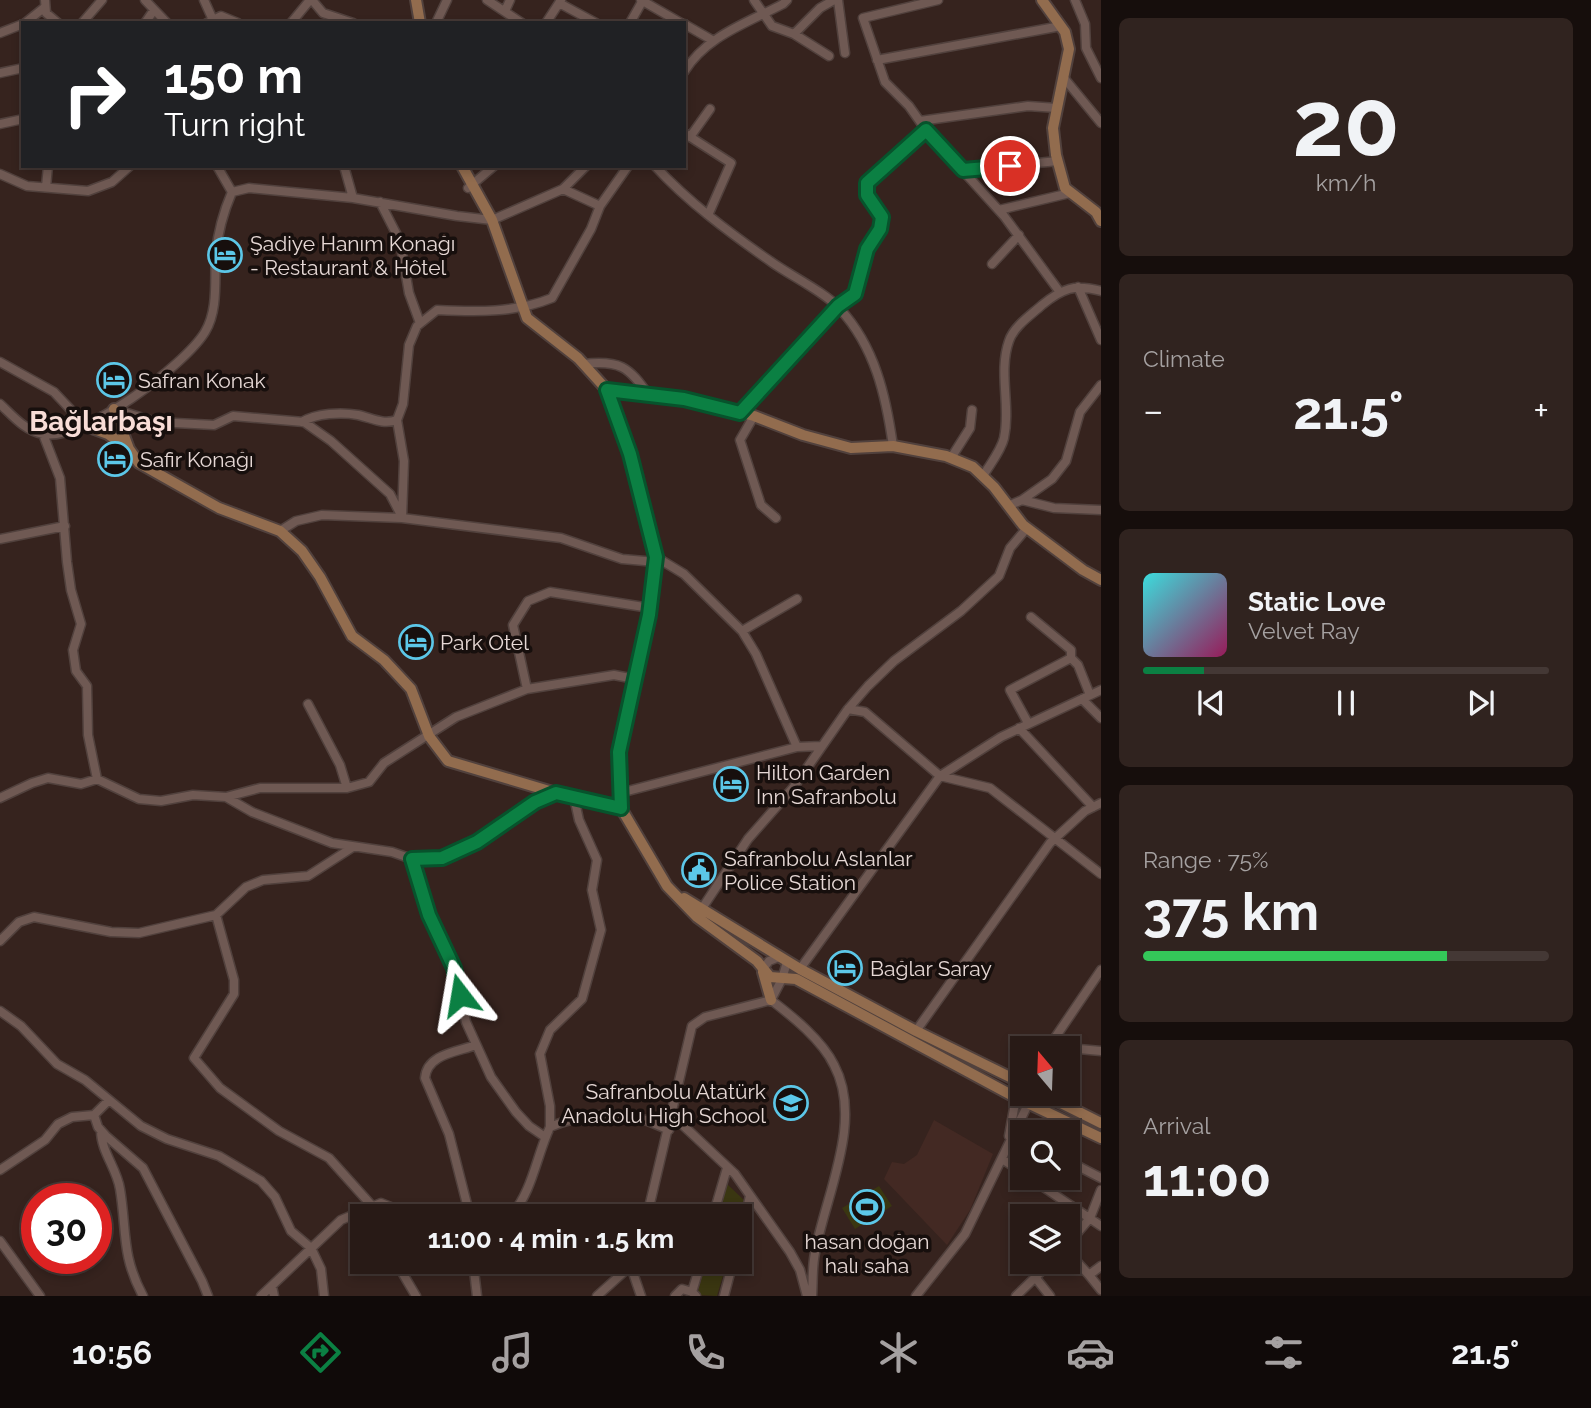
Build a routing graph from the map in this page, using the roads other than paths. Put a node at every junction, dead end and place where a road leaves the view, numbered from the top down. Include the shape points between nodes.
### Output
1 (102, 0) edge
2 (145, 0) edge
3 (204, 0) edge
4 (311, 0) edge
5 (416, 0) edge
6 (447, 0) edge
7 (487, 0) edge
8 (510, 0) edge
9 (642, 0) edge
10 (754, 0) edge
11 (786, 0) edge
12 (836, 0) edge
13 (938, 0) edge
14 (1042, 0) edge
15 (1075, 0) edge
16 (560, 2) edge
17 (45, 3) edge
18 (817, 4) edge
19 (154, 10) junction
20 (505, 11) junction
21 (763, 15) junction
22 (667, 19) edge
23 (26, 21) edge
24 (56, 21) edge
25 (84, 21) edge
26 (146, 21) edge
27 (165, 21) edge
28 (210, 21) edge
29 (233, 21) edge
30 (293, 21) edge
31 (347, 21) edge
32 (420, 21) edge
33 (437, 21) edge
34 (519, 21) edge
35 (546, 21) edge
36 (593, 21) edge
37 (631, 21) edge
38 (21, 24) edge
39 (686, 26) edge
40 (1061, 26) junction
41 (0, 33) edge
42 (794, 34) junction
43 (712, 40) junction
44 (1086, 48) junction
45 (1069, 49) junction
46 (845, 53) dead end
47 (829, 56) dead end
48 (877, 60) junction
49 (21, 68) edge
50 (686, 69) edge
51 (0, 73) edge
52 (1064, 78) junction
53 (1101, 78) edge
54 (1057, 108) junction
55 (710, 109) dead end
56 (21, 119) edge
57 (920, 121) junction
58 (1101, 123) edge
59 (0, 124) edge
60 (926, 130) junction
61 (687, 135) edge
62 (1058, 161) junction
63 (48, 168) edge
64 (128, 168) edge
65 (218, 168) edge
66 (345, 168) edge
67 (463, 168) edge
68 (492, 168) edge
69 (584, 168) edge
70 (627, 168) edge
71 (657, 168) edge
72 (963, 170) junction
73 (0, 174) edge
74 (470, 186) junction
75 (46, 187) junction
76 (563, 189) junction
77 (232, 192) junction
78 (1070, 193) junction
79 (353, 198) junction
80 (380, 202) junction
81 (600, 206) junction
82 (999, 210) junction
83 (709, 214) junction
84 (492, 220) junction
85 (1101, 221) edge
86 (1019, 235) junction
87 (992, 264) dead end
88 (1077, 286) junction
89 (1059, 291) junction
90 (1101, 291) edge
91 (838, 306) junction
92 (523, 307) junction
93 (420, 323) junction
94 (1101, 340) edge
95 (0, 362) edge
96 (583, 363) junction
97 (1101, 385) edge
98 (607, 390) junction
99 (649, 396) junction
100 (0, 404) edge
101 (114, 409) junction
102 (972, 410) dead end
103 (740, 413) junction
104 (754, 416) junction
105 (397, 420) junction
106 (302, 422) junction
107 (86, 426) junction
108 (43, 434) junction
109 (893, 446) junction
110 (129, 449) junction
111 (951, 458) junction
112 (983, 476) junction
113 (1022, 500) junction
114 (1008, 506) junction
115 (1101, 510) edge
116 (402, 518) junction
117 (776, 518) dead end
118 (65, 527) junction
119 (1027, 528) junction
120 (279, 531) junction
121 (0, 539) edge
122 (656, 560) junction
123 (1101, 580) edge
124 (797, 599) dead end
125 (650, 608) junction
126 (1031, 617) dead end
127 (742, 631) junction
128 (1071, 658) junction
129 (635, 679) junction
130 (527, 689) junction
131 (1101, 690) edge
132 (1086, 697) junction
133 (308, 704) dead end
134 (848, 709) junction
135 (1101, 718) edge
136 (1028, 723) junction
137 (1019, 728) junction
138 (429, 736) junction
139 (821, 746) junction
140 (797, 747) junction
141 (940, 776) junction
142 (97, 779) junction
143 (347, 788) junction
144 (556, 793) junction
145 (620, 793) junction
146 (226, 797) junction
147 (574, 797) junction
148 (0, 798) edge
149 (1097, 805) edge
150 (621, 808) junction
151 (1056, 838) junction
152 (353, 847) junction
153 (412, 859) junction
154 (1101, 874) edge
155 (699, 913) junction
156 (216, 915) junction
157 (0, 941) edge
158 (783, 959) junction
159 (800, 969) junction
160 (762, 970) junction
161 (1101, 970) edge
162 (782, 979) junction
163 (771, 1000) junction
164 (0, 1011) edge
165 (916, 1031) junction
166 (1056, 1036) edge
167 (476, 1045) junction
168 (1080, 1050) edge
169 (1101, 1051) edge
170 (1010, 1076) edge
171 (1010, 1094) edge
172 (109, 1100) junction
173 (1014, 1106) edge
174 (1026, 1106) edge
175 (1044, 1106) edge
176 (1067, 1106) edge
177 (94, 1115) junction
178 (672, 1115) junction
179 (1101, 1123) edge
180 (550, 1126) junction
181 (101, 1130) junction
182 (669, 1130) junction
183 (545, 1137) junction
184 (1101, 1138) edge
185 (1007, 1147) junction
186 (1002, 1159) junction
187 (1010, 1164) edge
188 (1080, 1167) edge
189 (727, 1168) junction
190 (0, 1170) edge
191 (1101, 1178) edge
192 (1048, 1190) edge
193 (1101, 1190) edge
194 (750, 1196) junction
195 (363, 1204) edge
196 (467, 1204) edge
197 (520, 1204) edge
198 (650, 1204) edge
199 (716, 1204) edge
200 (748, 1204) edge
201 (350, 1217) edge
202 (1090, 1218) junction
203 (1101, 1226) edge
204 (1080, 1230) edge
205 (0, 1241) edge
206 (311, 1248) junction
207 (1080, 1265) edge
208 (1101, 1266) edge
209 (403, 1274) edge
210 (474, 1274) edge
211 (622, 1274) edge
212 (634, 1274) edge
213 (698, 1274) edge
214 (730, 1274) edge
215 (1039, 1274) edge
216 (1089, 1275) junction
217 (1035, 1278) junction
218 (272, 1286) junction
219 (1101, 1290) edge
220 (694, 1294) edge
221 (40, 1296) edge
222 (143, 1296) edge
223 (208, 1296) edge
224 (261, 1296) edge
225 (274, 1296) edge
226 (324, 1296) edge
227 (416, 1296) edge
228 (477, 1296) edge
229 (597, 1296) edge
230 (641, 1296) edge
231 (675, 1296) edge
232 (724, 1296) edge
233 (807, 1296) edge
234 (812, 1296) edge
235 (916, 1296) edge
236 (1016, 1296) edge
237 (1050, 1296) edge

1 - 25 street
2 - 19 street
3 - 28 street
4 - 30 street
4 - 31 street via 323,13
5 - 32 street
6 - 33 street
7 - 20 street
8 - 20 street
9 - 22 street
9 - 37 street
10 - 21 street
11 - 21 street
12 - 18 street
12 - 46 street
13 - 48 street via 863,18
14 - 40 street
15 - 44 street via 1085,24
16 - 35 street
16 - 36 street
17 - 23 street
17 - 24 street via 46,13
18 - 42 street
19 - 26 street
19 - 27 street
20 - 34 street
21 - 42 street via 772,26
21 - 43 street
28 - 29 street via 221,16
38 - 41 street
39 - 43 street
40 - 45 street
40 - 48 street
42 - 47 street
43 - 50 street
44 - 45 street
44 - 53 street
45 - 52 street
48 - 57 street via 884,82
49 - 51 street
52 - 54 street
52 - 58 street
54 - 57 street via 1028,106
54 - 62 street via 1053,128
55 - 61 street
56 - 59 street
57 - 60 street
60 - 72 street
60 - 91 street via 867,183 867,195 882,217 880,229 867,249 855,294
61 - 83 street via 732,163
62 - 72 street
62 - 78 street
63 - 75 street
64 - 75 street via 112,182 88,191
65 - 77 street
66 - 79 street
67 - 74 street
68 - 74 street
69 - 76 street
70 - 81 street
71 - 83 street
72 - 82 street
73 - 75 street via 27,186
74 - 84 street
76 - 81 street
76 - 84 street
77 - 79 street via 249,188
77 - 101 street via 220,218 215,298 205,331 172,368
78 - 82 street
78 - 85 street
79 - 80 street
80 - 84 street
80 - 93 street via 400,241 408,293
81 - 92 street via 552,298
82 - 86 street
83 - 91 street
84 - 92 street
86 - 87 street
86 - 89 street
88 - 89 street
88 - 90 street
88 - 94 street
89 - 112 street via 1009,339 1003,440
91 - 103 street
91 - 109 street via 871,357 887,400
92 - 93 street via 437,310
92 - 96 street via 527,318
93 - 105 street via 409,345 404,404
95 - 107 street via 54,392
96 - 98 street
96 - 99 street via 608,361 623,366
97 - 113 street via 1080,412 1066,461 1052,479
98 - 99 street
98 - 122 street via 630,454
99 - 103 street
100 - 108 street via 24,426
101 - 106 street via 156,422 214,425 233,416
101 - 107 street
101 - 110 street
102 - 111 street via 970,428
103 - 104 street
104 - 109 street via 851,448
104 - 117 street via 740,440 742,452 761,505
105 - 106 street via 384,423 340,414
105 - 116 street via 404,461
106 - 116 street via 331,441 390,494
107 - 108 street
107 - 110 street via 107,433
108 - 118 street via 60,478
109 - 111 street
110 - 120 street via 139,463 219,508
111 - 112 street
112 - 114 street
113 - 114 street
113 - 115 street via 1054,508
114 - 119 street
116 - 120 street via 322,515
116 - 122 street via 561,538 622,559
118 - 121 street
118 - 142 street via 70,580 81,624 73,650 76,671 87,686 88,735
119 - 123 street
119 - 134 street via 1010,548 999,576 894,661
120 - 138 street via 302,551 352,636 384,660 411,689
122 - 125 street
122 - 127 street via 684,574
124 - 127 street
125 - 129 street
125 - 130 street via 550,593 528,601 513,625
126 - 128 street via 1071,650
127 - 140 street
128 - 132 street via 1078,665
128 - 136 street via 1010,690
129 - 130 street via 614,676
129 - 145 street via 619,752
130 - 138 street via 456,717
131 - 132 street
132 - 135 street
132 - 136 street
133 - 143 street
134 - 139 street
134 - 141 street via 865,712
136 - 137 street
137 - 141 street
137 - 149 street
138 - 143 street via 384,763 369,782
138 - 144 street via 448,761
139 - 140 street
139 - 155 street via 793,788 748,839
140 - 145 street
141 - 151 street via 990,788
141 - 159 street
142 - 146 street via 139,799
142 - 148 street via 81,784 48,778
143 - 146 street via 260,788
144 - 147 street
144 - 153 street via 477,842 442,858
145 - 150 street
146 - 152 street via 252,812
147 - 150 street
147 - 180 street via 597,860 592,890 601,930 582,999 550,1030 540,1054
149 - 151 street
150 - 155 street via 667,886
151 - 154 street
151 - 165 street
152 - 153 street
152 - 156 street via 308,876 263,880 246,887
153 - 167 street via 429,915 454,968 466,1023
155 - 158 street
155 - 160 street
156 - 157 street via 139,933 34,917 19,922
156 - 195 street via 234,980 233,994 194,1058 220,1088 279,1131 329,1158
158 - 159 street
158 - 160 street via 769,961
158 - 162 street
159 - 165 street
160 - 162 street via 769,977
160 - 163 street
161 - 166 street
162 - 163 street
162 - 171 street via 796,979
163 - 178 street via 705,1017 692,1026
163 - 234 street via 801,1023 834,1064 844,1092 844,1138 814,1255
164 - 172 street via 57,1064
165 - 170 street
167 - 183 street via 491,1077 516,1112
167 - 196 street via 431,1060 425,1078 449,1134
168 - 169 street
172 - 177 street
172 - 206 street via 141,1126 219,1156 261,1181 275,1197 290,1231
173 - 185 street
174 - 185 street
175 - 184 street
176 - 179 street
177 - 181 street
177 - 190 street via 58,1124 45,1140
178 - 182 street
178 - 189 street
180 - 182 street via 614,1114
180 - 183 street
181 - 222 street via 120,1187 128,1264
181 - 223 street via 143,1168
182 - 198 street
183 - 197 street
185 - 186 street
186 - 187 street
186 - 235 street via 965,1234
188 - 191 street
189 - 194 street
189 - 199 street
192 - 202 street
193 - 202 street
194 - 200 street
194 - 233 street via 790,1252
201 - 206 street via 341,1220
202 - 203 street
202 - 204 street
205 - 221 street
206 - 218 street
206 - 226 street via 321,1269
207 - 216 street
208 - 216 street
209 - 227 street
210 - 228 street
211 - 229 street
212 - 230 street
213 - 220 street
214 - 232 street
215 - 217 street
216 - 219 street
217 - 236 street
217 - 237 street
218 - 224 street
218 - 225 street
220 - 231 street via 682,1289

